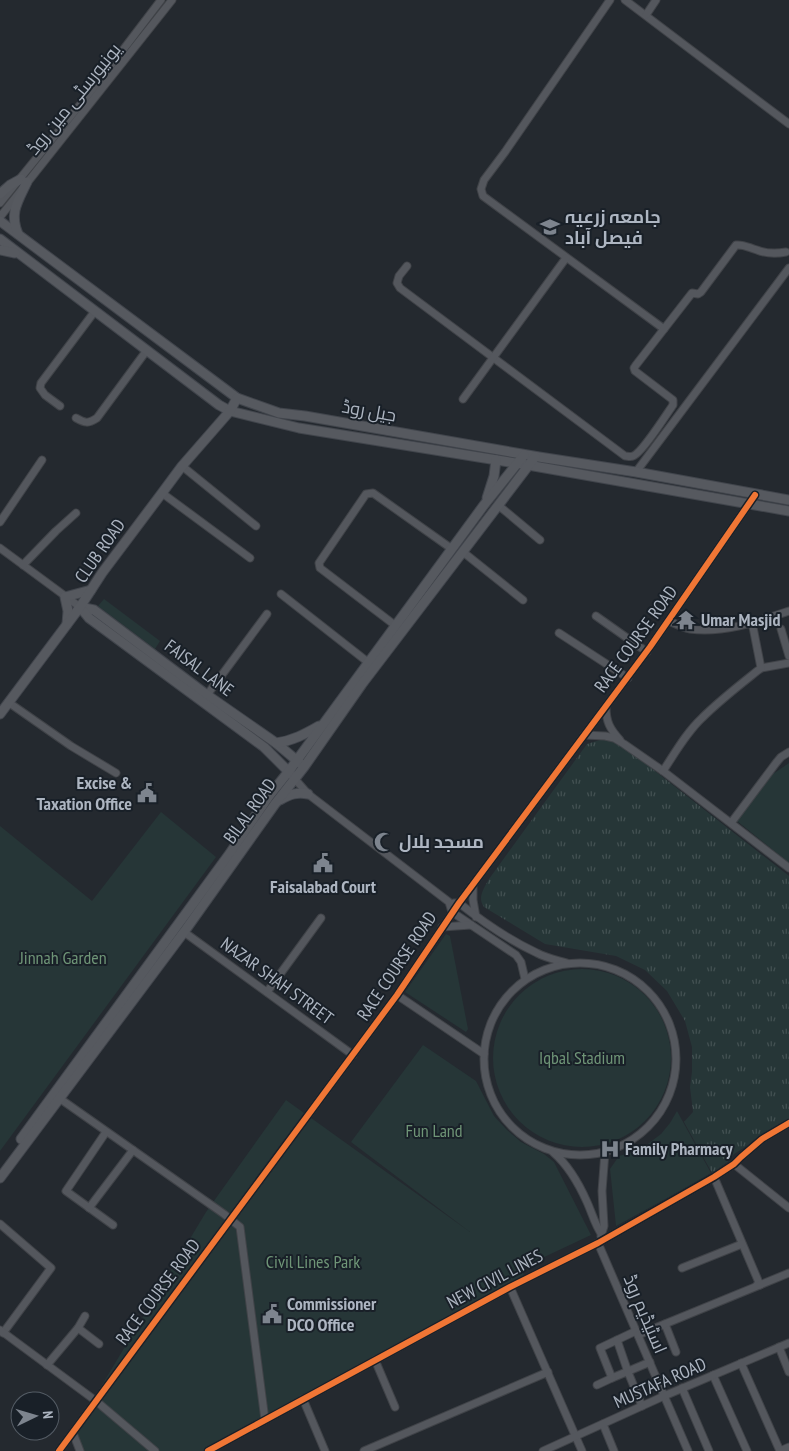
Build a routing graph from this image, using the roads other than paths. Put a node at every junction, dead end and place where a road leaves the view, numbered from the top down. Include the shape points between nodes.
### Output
1 (161, 0) edge
2 (172, 0) edge
3 (610, 0) edge
4 (625, 0) edge
5 (656, 0) edge
6 (646, 15) junction
7 (105, 80) junction
8 (789, 124) edge
9 (24, 180) junction
10 (0, 194) edge
11 (0, 203) edge
12 (0, 219) edge
13 (18, 234) junction
14 (0, 240) edge
15 (0, 250) edge
16 (786, 252) dead end
17 (20, 255) junction
18 (566, 258) junction
19 (407, 266) dead end
20 (789, 268) edge
21 (95, 311) junction
22 (664, 329) junction
23 (147, 350) junction
24 (493, 358) junction
25 (237, 398) junction
26 (463, 399) dead end
27 (60, 406) dead end
28 (230, 411) junction
29 (76, 418) dead end
30 (524, 455) junction
31 (535, 457) junction
32 (42, 460) dead end
33 (496, 460) junction
34 (516, 464) junction
35 (528, 465) junction
36 (182, 466) junction
37 (636, 472) junction
38 (162, 493) junction
39 (755, 495) junction
40 (789, 500) edge
41 (749, 504) junction
42 (484, 505) junction
43 (498, 505) junction
44 (789, 511) edge
45 (76, 512) dead end
46 (0, 522) edge
47 (256, 526) dead end
48 (540, 540) dead end
49 (0, 548) edge
50 (452, 549) junction
51 (463, 552) junction
52 (250, 558) dead end
53 (23, 565) junction
54 (91, 590) junction
55 (281, 594) dead end
56 (65, 596) junction
57 (523, 600) dead end
58 (80, 607) junction
59 (789, 611) edge
60 (267, 614) dead end
61 (596, 616) dead end
62 (669, 621) junction
63 (752, 622) junction
64 (67, 625) junction
65 (396, 626) junction
66 (781, 629) dead end
67 (559, 633) dead end
68 (647, 652) junction
69 (789, 656) edge
70 (368, 663) junction
71 (789, 663) edge
72 (761, 668) junction
73 (628, 678) junction
74 (207, 695) junction
75 (8, 702) junction
76 (606, 707) junction
77 (0, 714) edge
78 (324, 722) junction
79 (584, 735) junction
80 (276, 744) junction
81 (624, 744) junction
82 (789, 752) edge
83 (296, 760) junction
84 (280, 762) junction
85 (304, 767) junction
86 (663, 771) junction
87 (116, 772) dead end
88 (292, 775) junction
89 (308, 794) junction
90 (269, 796) junction
91 (275, 804) junction
92 (731, 823) junction
93 (789, 868) edge
94 (473, 884) junction
95 (449, 902) junction
96 (459, 903) junction
97 (452, 912) junction
98 (476, 917) junction
99 (321, 918) dead end
100 (471, 925) junction
101 (442, 927) junction
102 (184, 932) junction
103 (567, 963) junction
104 (526, 979) junction
105 (267, 992) junction
106 (397, 995) junction
107 (484, 1054) junction
108 (353, 1055) junction
109 (59, 1098) junction
110 (789, 1123) edge
111 (106, 1132) junction
112 (133, 1150) junction
113 (552, 1151) junction
114 (605, 1152) junction
115 (734, 1164) junction
116 (0, 1168) edge
117 (0, 1178) edge
118 (714, 1178) junction
119 (89, 1208) junction
120 (789, 1208) edge
121 (231, 1220) junction
122 (0, 1224) edge
123 (113, 1225) dead end
124 (602, 1235) junction
125 (598, 1243) junction
126 (742, 1244) junction
127 (682, 1268) dead end
128 (789, 1273) edge
129 (759, 1285) junction
130 (510, 1287) junction
131 (85, 1316) dead end
132 (665, 1324) junction
133 (78, 1328) junction
134 (2, 1332) edge
135 (637, 1333) junction
136 (617, 1340) junction
137 (789, 1343) edge
138 (99, 1344) dead end
139 (779, 1347) junction
140 (676, 1352) dead end
141 (375, 1360) junction
142 (650, 1362) junction
143 (741, 1363) junction
144 (47, 1365) junction
145 (548, 1372) junction
146 (628, 1372) junction
147 (789, 1372) edge
148 (713, 1376) junction
149 (612, 1378) junction
150 (597, 1385) dead end
151 (682, 1388) junction
152 (664, 1396) junction
153 (303, 1399) junction
154 (96, 1402) junction
155 (642, 1406) junction
156 (395, 1407) dead end
157 (265, 1420) junction
158 (603, 1424) junction
159 (73, 1433) junction
160 (576, 1437) junction
161 (789, 1447) edge
162 (59, 1451) edge
163 (80, 1451) edge
164 (155, 1451) edge
165 (208, 1451) edge
166 (325, 1451) edge
167 (364, 1451) edge
168 (543, 1451) edge
169 (582, 1451) edge
170 (614, 1451) edge
171 (688, 1451) edge
172 (709, 1451) edge
173 (747, 1451) edge
174 (780, 1451) edge

1 - 7 street, یونیورسٹی مین روڈ
2 - 7 street, یونیورسٹی مین روڈ
3 - 18 street via 484,180 481,189 483,196
4 - 6 street
5 - 6 street
6 - 8 street
7 - 9 street, یونیورسٹی مین روڈ
9 - 10 main road via 10,185
9 - 11 street, یونیورسٹی مین روڈ
9 - 12 street, یونیورسٹی مین روڈ
9 - 13 main road via 14,212 14,226
12 - 13 main road, جیل روڈ
13 - 25 main road, جیل روڈ
14 - 17 main road, جیل روڈ
15 - 17 main road
16 - 22 street via 766,253 743,244 736,245 701,292 692,293
17 - 21 main road, جیل روڈ
18 - 22 street
18 - 24 street
19 - 24 street via 396,283 400,288
20 - 37 street
21 - 23 main road, جیل روڈ
21 - 27 street via 41,382 40,388 45,395
22 - 24 street via 634,368 671,397 673,405 638,453 632,456 624,456
23 - 28 main road, جیل روڈ
23 - 29 street via 97,418 85,423
24 - 26 street
25 - 28 main road, CLUB ROAD
25 - 30 main road, جیل روڈ via 279,413
28 - 33 main road, جیل روڈ via 299,428
28 - 36 main road, CLUB ROAD
30 - 31 main road, جیل روڈ
30 - 34 main road, BILAL ROAD
31 - 35 main road, BILAL ROAD
31 - 37 main road, جیل روڈ
32 - 46 street
33 - 34 main road, جیل روڈ
33 - 42 main road
34 - 35 main road, جیل روڈ
34 - 42 main road, BILAL ROAD
35 - 41 main road, جیل روڈ
35 - 43 main road, BILAL ROAD
36 - 38 main road, CLUB ROAD
36 - 47 street
37 - 39 main road, جیل روڈ
38 - 52 street
38 - 54 main road, CLUB ROAD
39 - 40 main road, جیل روڈ
39 - 41 street, RACE COURSE ROAD
41 - 44 main road, جیل روڈ
41 - 62 street, RACE COURSE ROAD
42 - 50 main road, BILAL ROAD
43 - 48 street
43 - 51 main road, BILAL ROAD
45 - 53 street
49 - 53 street, FAISAL LANE
50 - 65 main road, BILAL ROAD
50 - 65 street via 373,493 366,494 319,566
51 - 57 street
51 - 85 main road, BILAL ROAD via 362,684
53 - 56 street, FAISAL LANE
54 - 56 main road
54 - 58 main road, CLUB ROAD
55 - 70 street
56 - 58 street, FAISAL LANE
56 - 64 main road
58 - 64 main road, CLUB ROAD
58 - 74 main road, FAISAL LANE via 94,610
58 - 84 main road, FAISAL LANE via 89,618
59 - 63 street
60 - 74 street
61 - 68 street
62 - 63 street via 683,628 700,630
62 - 68 street, RACE COURSE ROAD
63 - 72 street
64 - 75 main road, CLUB ROAD
65 - 70 main road, BILAL ROAD
66 - 69 street
67 - 73 street
68 - 73 street, RACE COURSE ROAD
70 - 78 main road, BILAL ROAD
71 - 72 street
72 - 86 street via 702,718
73 - 76 street, RACE COURSE ROAD
74 - 80 main road, FAISAL LANE
75 - 77 main road, CLUB ROAD
75 - 87 street via 71,746
76 - 79 street, RACE COURSE ROAD
76 - 81 street via 610,727
78 - 80 main road via 297,738
78 - 83 main road, BILAL ROAD
79 - 81 street via 614,738
79 - 94 street, RACE COURSE ROAD
80 - 83 main road, FAISAL LANE
81 - 86 street
82 - 92 street via 780,757
83 - 85 main road, FAISAL LANE
83 - 88 main road, BILAL ROAD
84 - 88 main road, FAISAL LANE
84 - 90 main road
85 - 88 main road, BILAL ROAD
86 - 92 street
88 - 89 street
88 - 90 main road, BILAL ROAD
88 - 91 main road, BILAL ROAD
89 - 91 main road via 294,793
89 - 95 street
90 - 116 main road, BILAL ROAD
91 - 102 main road, BILAL ROAD
92 - 93 street
94 - 96 street, RACE COURSE ROAD
94 - 98 street
95 - 96 street
95 - 97 street
96 - 97 street, RACE COURSE ROAD
96 - 98 street
97 - 100 street
97 - 101 street, RACE COURSE ROAD
98 - 103 street via 539,954
99 - 105 street
100 - 101 street
100 - 104 street via 516,955 522,962
101 - 106 street, RACE COURSE ROAD
102 - 105 street, NAZAR SHAH STREET
102 - 109 main road, BILAL ROAD
103 - 104 street
103 - 114 street via 610,967 636,980 660,1007 674,1040 673,1083 661,1110 643,1132
104 - 107 street via 496,1013 488,1031
105 - 108 street, NAZAR SHAH STREET
106 - 107 street
106 - 108 street, RACE COURSE ROAD
107 - 113 street via 489,1088 502,1114 521,1135
108 - 121 street, RACE COURSE ROAD
109 - 111 street
109 - 117 main road, BILAL ROAD
110 - 115 street, NEW CIVIL LINES via 762,1139
111 - 112 street
111 - 119 street via 66,1190
112 - 119 street
112 - 121 street
113 - 114 street via 587,1155
113 - 124 street via 572,1174
114 - 124 street
115 - 118 street, NEW CIVIL LINES
115 - 120 street
118 - 125 street, NEW CIVIL LINES
118 - 126 street
119 - 123 street
121 - 154 street, RACE COURSE ROAD
121 - 157 street via 240,1227
122 - 134 street via 51,1268
124 - 125 street
125 - 130 street, NEW CIVIL LINES
125 - 135 street, اسٹیڈیم روڈ
126 - 127 street
126 - 129 street
128 - 129 street
129 - 132 street
130 - 141 street, NEW CIVIL LINES
130 - 145 street
131 - 133 street
132 - 135 street
132 - 140 street
133 - 138 street
133 - 144 street
134 - 144 street
135 - 136 street
135 - 142 street, اسٹیڈیم روڈ
136 - 146 street
136 - 149 street via 600,1348
137 - 139 street, MUSTAFA ROAD
139 - 143 street, MUSTAFA ROAD
139 - 147 street
141 - 153 street, NEW CIVIL LINES
141 - 156 street
142 - 146 street
142 - 152 street, اسٹیڈیم روڈ
143 - 148 street, MUSTAFA ROAD
143 - 174 street
144 - 154 street
145 - 160 street
145 - 167 street
146 - 149 street
146 - 155 street
148 - 151 street, MUSTAFA ROAD
148 - 173 street
149 - 150 street
151 - 152 street, MUSTAFA ROAD
151 - 172 street
152 - 155 street, MUSTAFA ROAD
152 - 171 street, اسٹیڈیم روڈ
153 - 157 street, NEW CIVIL LINES
153 - 166 street
154 - 159 street, RACE COURSE ROAD
154 - 164 street
155 - 158 street, MUSTAFA ROAD
157 - 165 street, NEW CIVIL LINES
158 - 160 street, MUSTAFA ROAD
158 - 170 street
159 - 162 street, RACE COURSE ROAD
159 - 163 street
160 - 168 street, MUSTAFA ROAD
160 - 169 street
161 - 174 street

